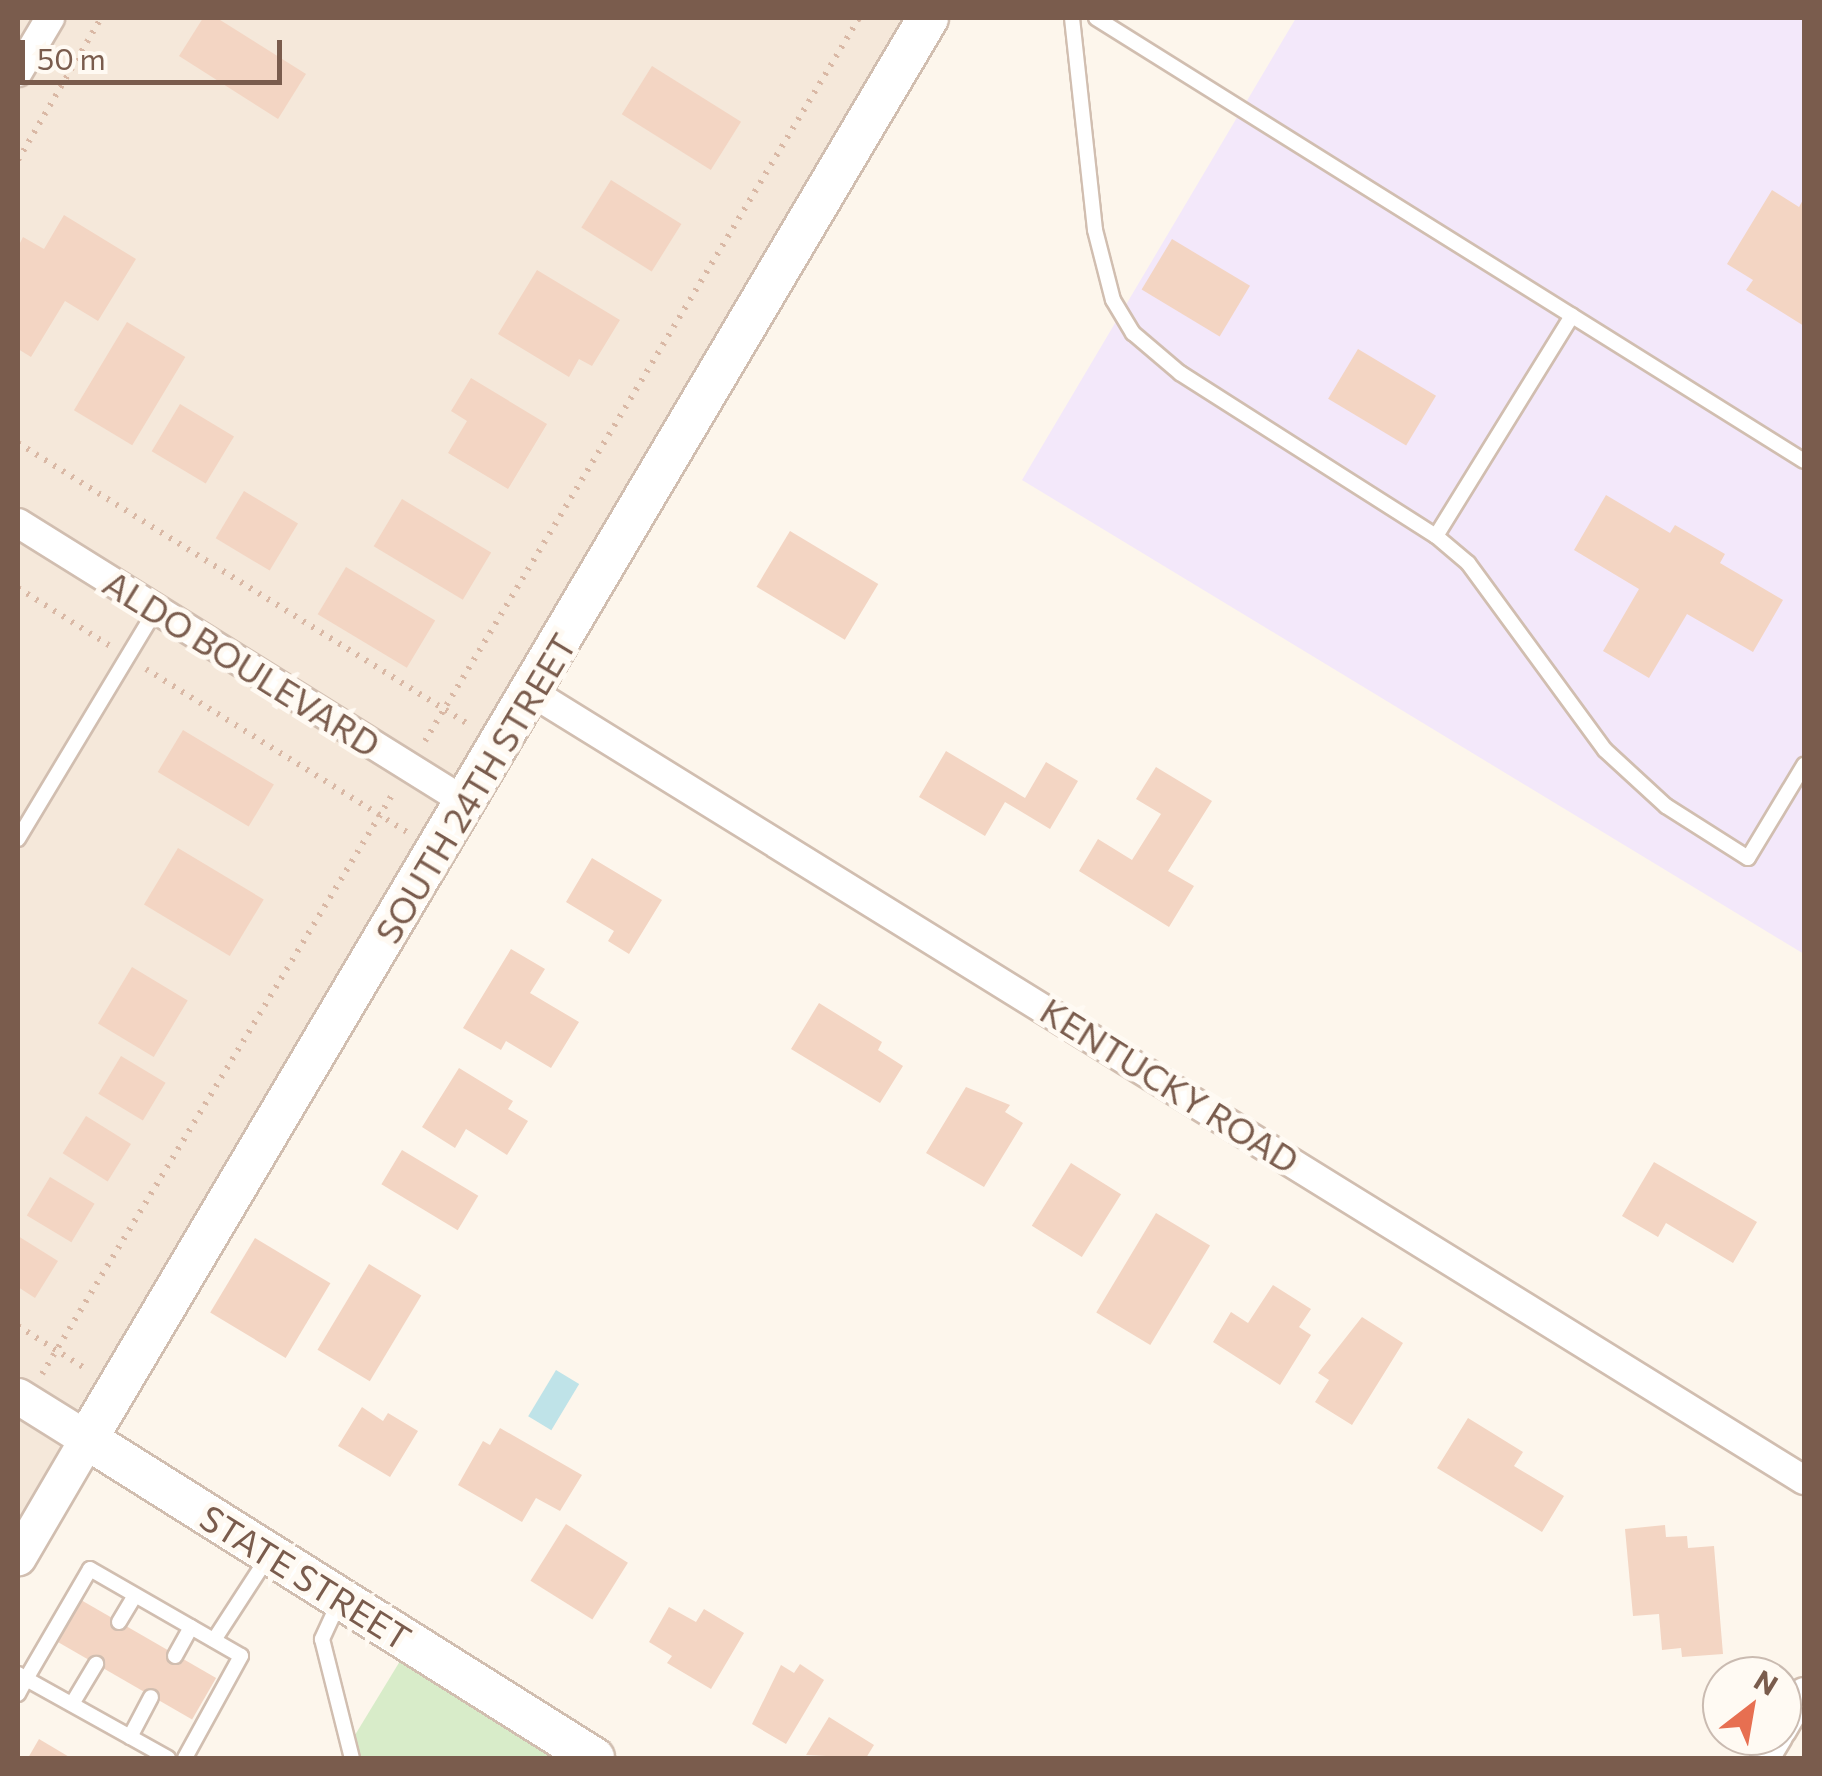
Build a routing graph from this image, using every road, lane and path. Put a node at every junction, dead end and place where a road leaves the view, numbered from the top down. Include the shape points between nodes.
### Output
1 (50, 18) edge
2 (101, 18) edge
3 (859, 18) edge
4 (928, 18) edge
5 (1072, 18) edge
6 (1096, 18) edge
7 (18, 72) edge
8 (18, 160) edge
9 (1572, 316) junction
10 (18, 443) edge
11 (1804, 461) edge
12 (18, 523) edge
13 (1436, 536) junction
14 (18, 588) edge
15 (156, 609) junction
16 (127, 656) junction
17 (533, 694) junction
18 (444, 709) junction
19 (502, 745) junction
20 (1804, 764) edge
21 (410, 767) junction
22 (466, 803) junction
23 (380, 816) junction
24 (18, 839) edge
25 (438, 851) junction
26 (18, 1326) edge
27 (57, 1350) junction
28 (117, 1388) junction
29 (18, 1396) edge
30 (86, 1439) junction
31 (1804, 1480) edge
32 (23, 1533) edge
33 (269, 1554) junction
34 (136, 1595) junction
35 (341, 1599) junction
36 (119, 1622) dead end
37 (191, 1627) junction
38 (214, 1640) junction
39 (175, 1656) dead end
40 (96, 1664) dead end
41 (22, 1676) edge
42 (18, 1694) edge
43 (152, 1697) dead end
44 (72, 1704) junction
45 (130, 1737) junction
46 (168, 1758) edge
47 (185, 1758) edge
48 (352, 1758) edge
49 (594, 1758) edge

1 - 7 street
2 - 8 path
3 - 18 path
4 - 17 main road, SOUTH 24TH STREET
5 - 13 lane via 1095,230 1113,300 1132,332 1180,374
6 - 9 lane
9 - 11 lane
9 - 13 lane
10 - 18 path
12 - 15 street, ALDO BOULEVARD
13 - 20 lane via 1468,564 1635,782 1748,858
14 - 16 path
15 - 16 lane
15 - 21 street, ALDO BOULEVARD
16 - 23 path
16 - 24 lane
17 - 19 main road, SOUTH 24TH STREET
17 - 31 street, KENTUCKY ROAD
18 - 19 path
18 - 21 path
19 - 22 main road, SOUTH 24TH STREET
21 - 22 street, ALDO BOULEVARD
21 - 23 path
22 - 25 main road, SOUTH 24TH STREET
23 - 25 path
23 - 27 path
25 - 28 main road, SOUTH 24TH STREET
26 - 27 path
27 - 28 path
28 - 30 main road, SOUTH 24TH STREET
29 - 30 street, STATE STREET
30 - 32 street, SOUTH 24TH STREET
30 - 33 main road, STATE STREET
33 - 35 main road, STATE STREET
33 - 38 lane
34 - 36 lane
34 - 37 lane
34 - 41 lane via 90,1569
35 - 48 lane via 322,1639
35 - 49 main road, STATE STREET
37 - 38 lane
37 - 39 lane
38 - 47 lane via 240,1656
40 - 44 lane
41 - 42 lane
41 - 44 lane
43 - 45 lane
44 - 45 lane
45 - 46 lane

